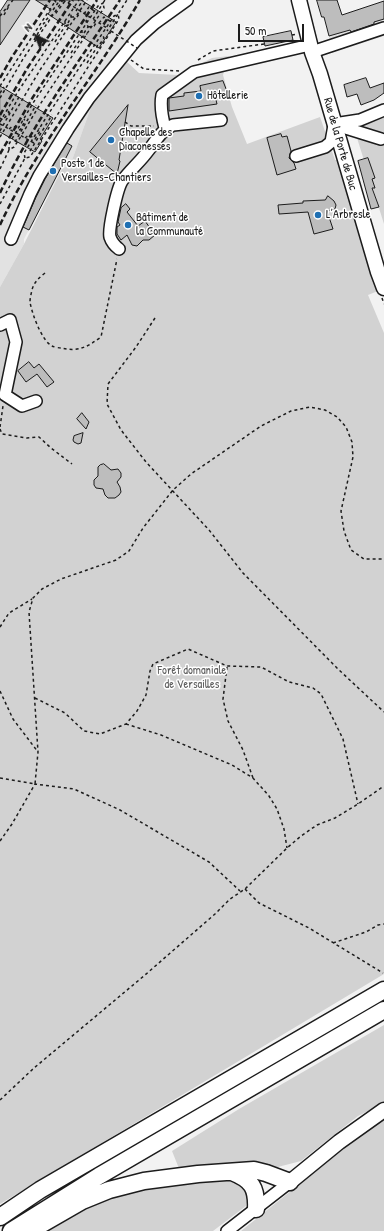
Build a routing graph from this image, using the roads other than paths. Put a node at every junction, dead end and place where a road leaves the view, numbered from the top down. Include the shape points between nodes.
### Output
1 (187, 0) edge
2 (299, 0) edge
3 (384, 28) edge
4 (311, 48) junction
5 (384, 110) edge
6 (221, 120) dead end
7 (334, 124) junction
8 (160, 127) junction
9 (381, 139) dead end
10 (296, 156) dead end
11 (11, 239) dead end
12 (119, 249) road end
13 (384, 288) edge
14 (0, 325) edge
15 (36, 401) dead end
16 (384, 990) edge
17 (384, 1010) edge
18 (384, 1110) edge
19 (232, 1172) junction
20 (290, 1182) junction
21 (256, 1209) junction
22 (0, 1217) edge
23 (11, 1231) edge
24 (30, 1231) edge
25 (227, 1231) edge

1 - 11 street via 136,40 89,98 39,176
2 - 4 main road, Rue de la Porte de Buc
3 - 4 street
4 - 7 main road, Rue de la Porte de Buc
4 - 8 street via 194,72 162,95
5 - 7 street via 360,120
6 - 8 street
7 - 9 street
7 - 10 street via 331,142 325,147
7 - 13 main road, Rue de la Porte de Buc
8 - 12 street via 147,154 121,183 112,213 109,236
14 - 15 street via 10,320 16,342 5,395 22,406
16 - 22 highway via 40,1190
17 - 23 highway via 99,1176
18 - 20 main road
19 - 20 highway via 254,1170
19 - 21 highway via 248,1181 252,1187 256,1197
19 - 24 highway via 144,1181 109,1190 82,1201
20 - 21 street
21 - 25 street

